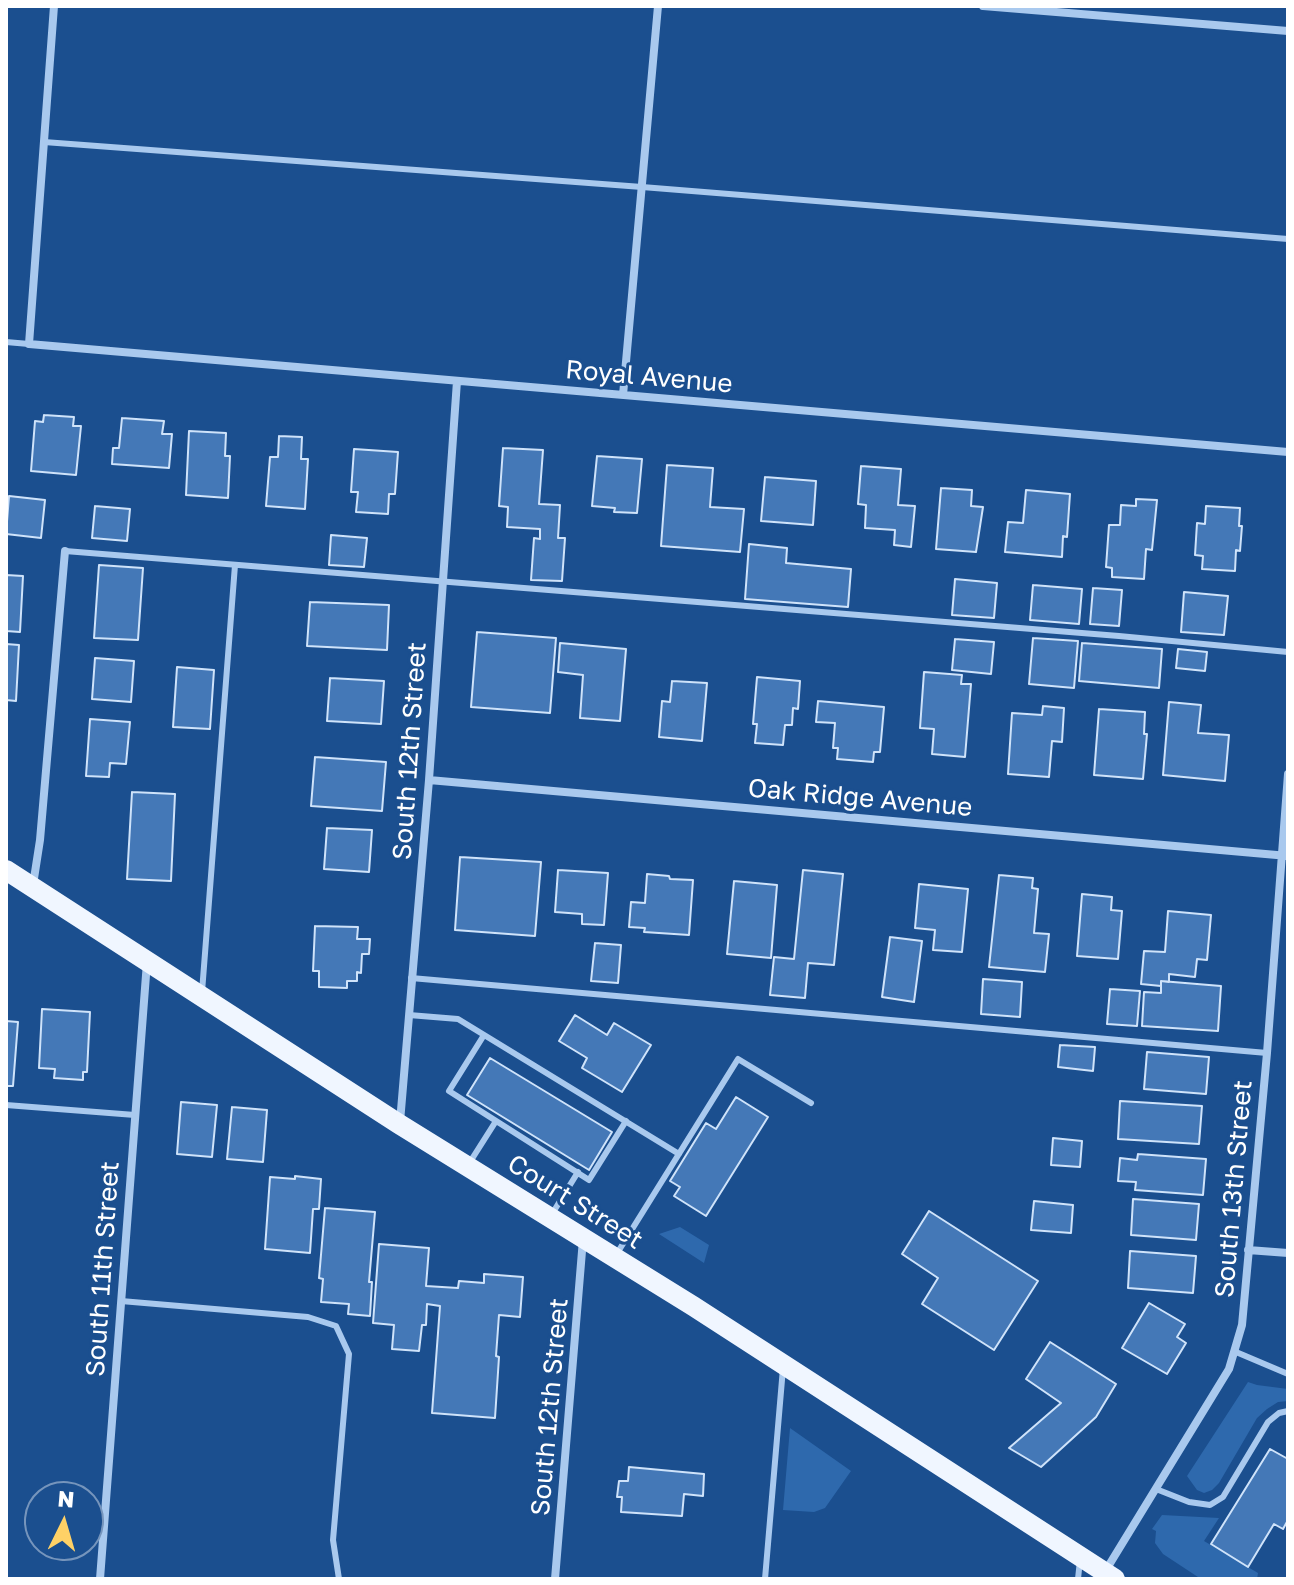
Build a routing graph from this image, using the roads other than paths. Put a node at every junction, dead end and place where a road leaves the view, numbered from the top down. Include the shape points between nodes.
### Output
1 (54, 6) edge
2 (658, 6) edge
3 (983, 6) edge
4 (1288, 31) edge
5 (44, 142) junction
6 (642, 187) junction
7 (1288, 239) edge
8 (6, 342) edge
9 (29, 344) junction
10 (457, 381) junction
11 (623, 395) junction
12 (1288, 452) edge
13 (65, 551) joint
14 (235, 565) junction
15 (443, 582) junction
16 (1288, 652) edge
17 (1288, 774) edge
18 (429, 780) junction
19 (1285, 856) edge
20 (6, 870) edge
21 (33, 887) junction
22 (147, 961) junction
23 (411, 978) junction
24 (202, 996) junction
25 (409, 1015) junction
26 (484, 1035) junction
27 (1267, 1053) junction
28 (811, 1103) dead end
29 (6, 1105) edge
30 (135, 1115) junction
31 (496, 1121) junction
32 (626, 1121) junction
33 (399, 1124) junction
34 (679, 1154) junction
35 (467, 1166) junction
36 (578, 1172) junction
37 (550, 1217) junction
38 (584, 1238) junction
39 (1248, 1250) junction
40 (1288, 1253) edge
41 (615, 1257) junction
42 (121, 1301) junction
43 (1236, 1352) junction
44 (784, 1365) junction
45 (1288, 1374) edge
46 (1288, 1411) edge
47 (1156, 1489) junction
48 (1080, 1557) junction
49 (1110, 1576) edge
50 (100, 1579) edge
51 (339, 1579) edge
52 (555, 1579) edge
53 (765, 1579) edge
54 (1078, 1579) edge

1 - 5 street
2 - 6 street
3 - 4 street
5 - 6 lane
5 - 9 street
6 - 7 lane
6 - 11 street
8 - 9 lane, Royal Avenue
9 - 10 street, Royal Avenue
10 - 11 street, Royal Avenue
10 - 15 street, South 12th Street
11 - 12 street, Royal Avenue
13 - 14 lane
13 - 21 street
14 - 15 lane
14 - 24 lane
15 - 16 lane
15 - 18 street, South 12th Street
17 - 19 street, South 13th Street
18 - 19 street, Oak Ridge Avenue
18 - 23 street, South 12th Street
19 - 27 street, South 13th Street
20 - 21 main road, Court Street
21 - 22 main road, Court Street
22 - 24 main road, Court Street
22 - 30 street, South 11th Street
23 - 25 street, South 12th Street
23 - 27 lane
24 - 33 main road, Court Street
25 - 26 lane via 458,1019
25 - 33 street, South 12th Street
26 - 31 lane via 449,1091
26 - 32 lane
27 - 39 street, South 13th Street
28 - 34 lane via 738,1059
29 - 30 lane
30 - 42 street, South 11th Street
31 - 35 lane
31 - 36 lane
32 - 34 lane
32 - 36 lane via 589,1180
33 - 35 main road, Court Street
34 - 41 lane
35 - 37 main road, Court Street
36 - 37 lane
37 - 38 main road, Court Street
38 - 41 main road, Court Street
38 - 52 street, South 12th Street
39 - 40 street
39 - 43 street, South 13th Street
41 - 44 main road, Court Street
42 - 50 street, South 11th Street
42 - 51 lane via 308,1317 336,1326 349,1354 333,1540
43 - 45 lane
43 - 47 street, South 13th Street
44 - 48 main road, Court Street
44 - 53 lane
46 - 47 lane via 1268,1422 1223,1497 1210,1505
47 - 49 street, South 13th Street
48 - 49 main road, Court Street
48 - 54 lane

